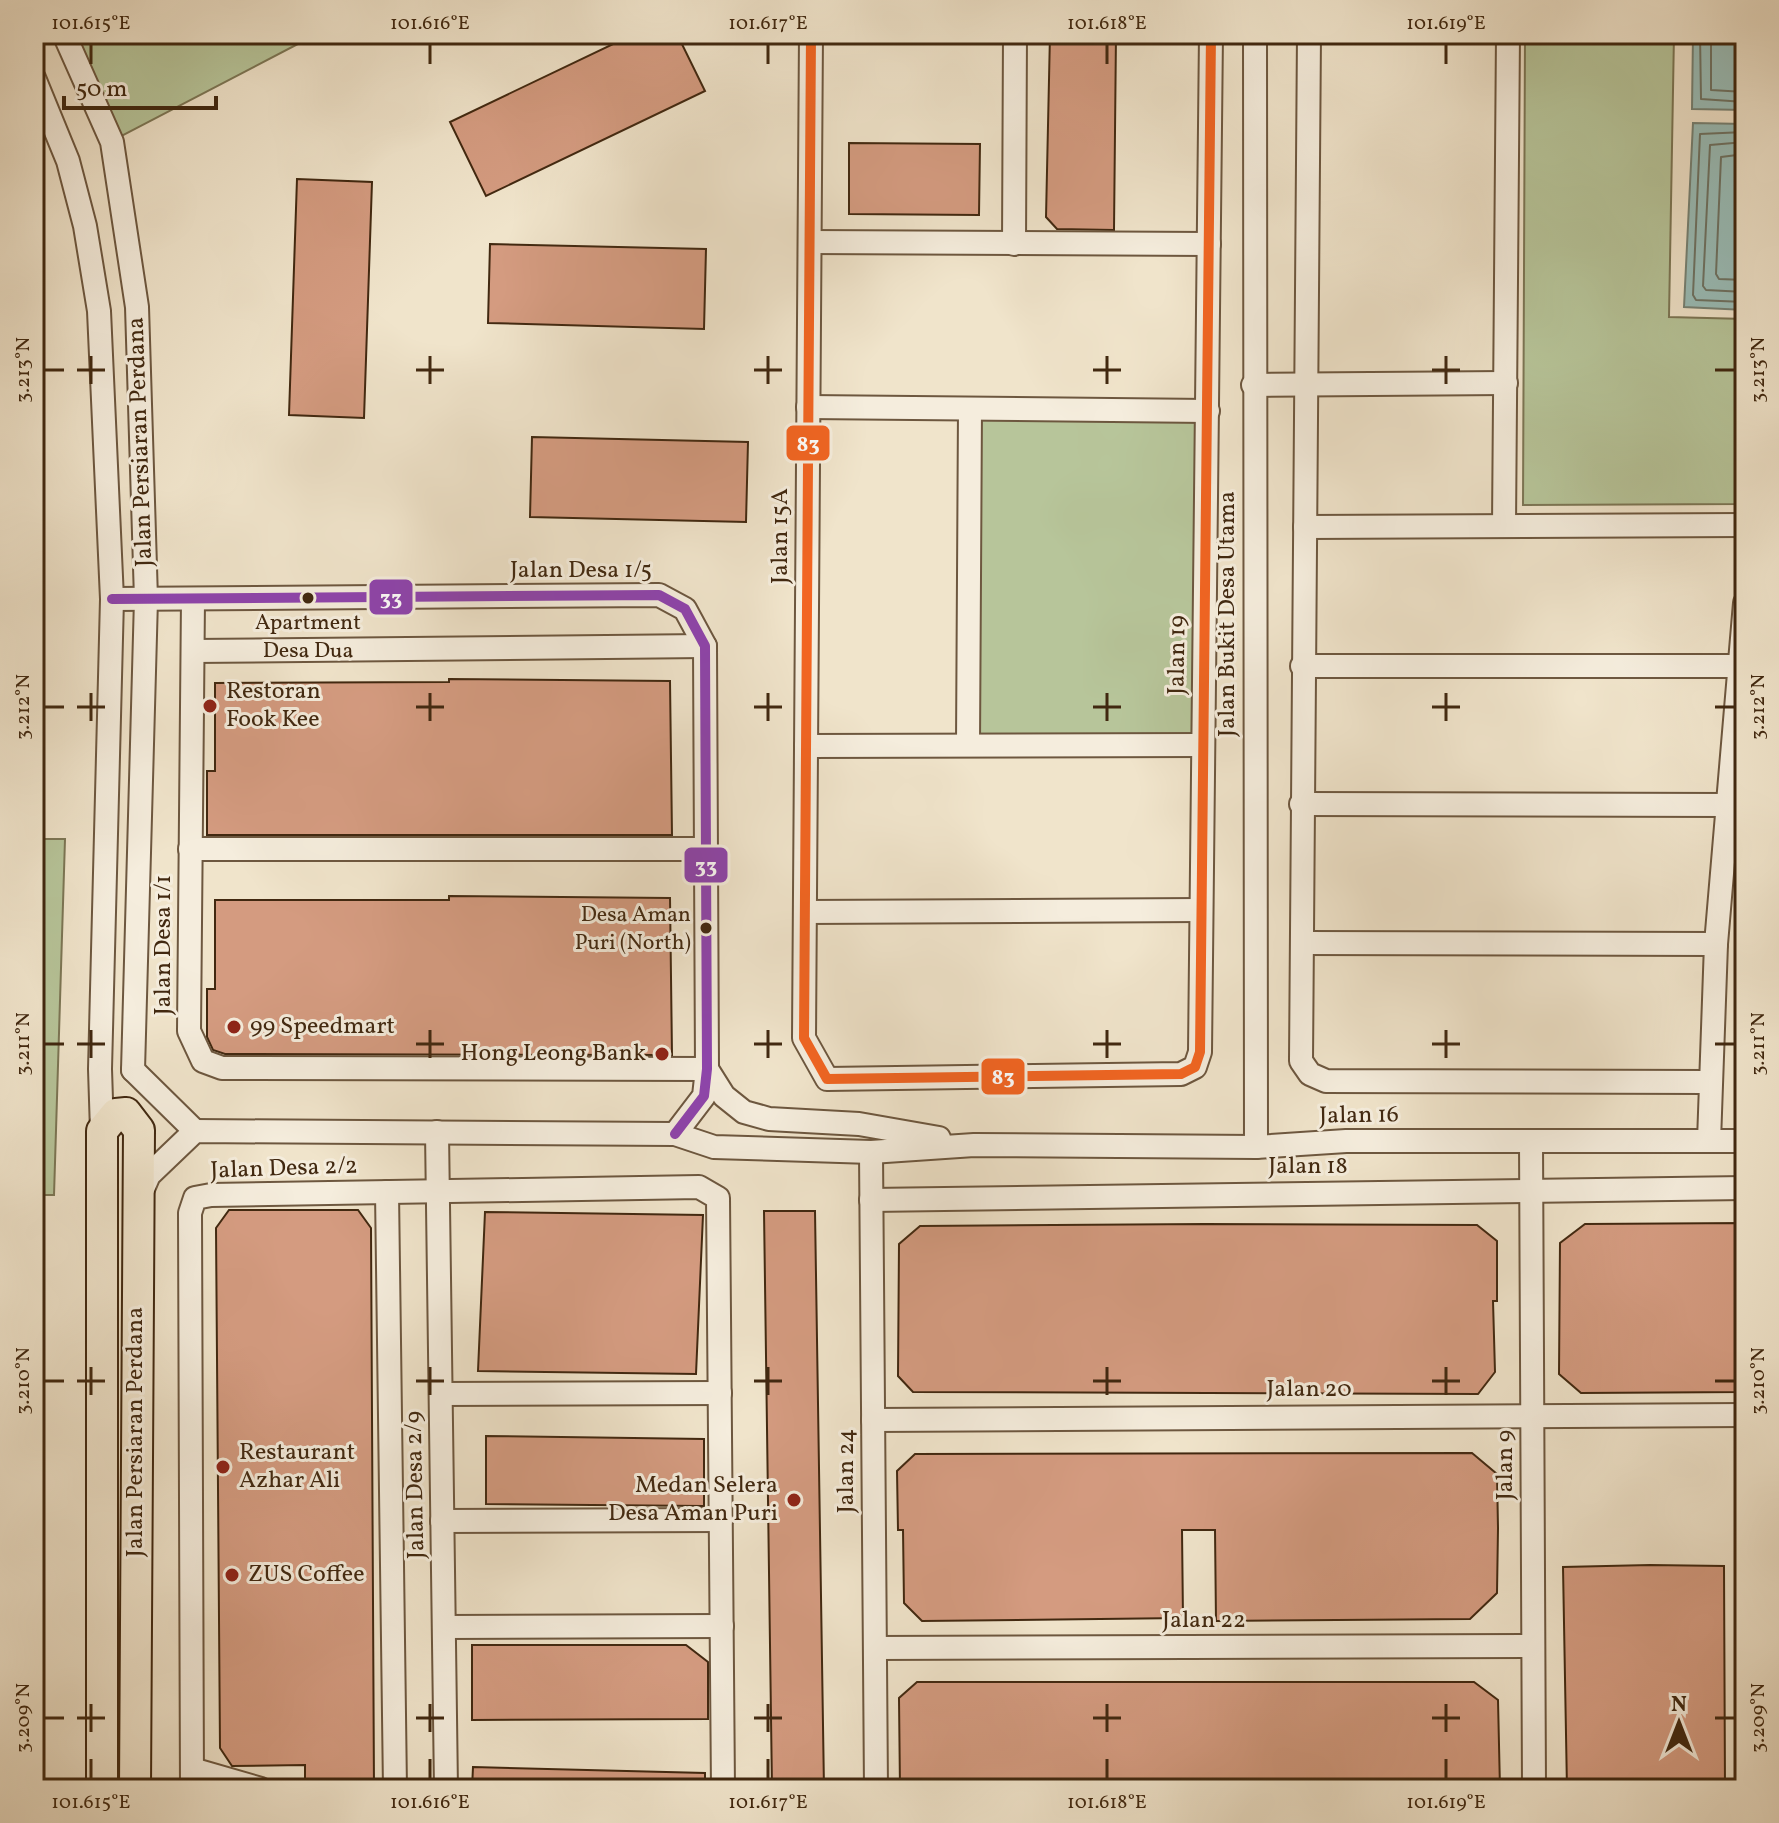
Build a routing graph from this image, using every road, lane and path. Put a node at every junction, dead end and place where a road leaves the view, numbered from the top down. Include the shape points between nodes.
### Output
1 (64, 34) edge
2 (811, 34) edge
3 (1015, 34) edge
4 (1211, 34) edge
5 (1255, 34) edge
6 (1309, 34) edge
7 (1508, 34) edge
8 (34, 78) edge
9 (810, 242) junction
10 (1014, 244) junction
11 (1209, 244) junction
12 (1506, 383) junction
13 (1307, 384) junction
14 (1253, 385) junction
15 (808, 407) junction
16 (970, 409) junction
17 (1208, 411) junction
18 (1745, 525) edge
19 (1504, 526) junction
20 (1305, 527) junction
21 (112, 599) junction
22 (146, 599) junction
23 (193, 599) junction
24 (1745, 603) edge
25 (705, 646) junction
26 (193, 651) junction
27 (1302, 666) junction
28 (1739, 666) junction
29 (968, 745) junction
30 (1203, 745) junction
31 (806, 746) junction
32 (1301, 804) junction
33 (1729, 805) junction
34 (190, 849) junction
35 (706, 849) junction
36 (1201, 910) junction
37 (805, 912) junction
38 (1302, 943) junction
39 (1716, 944) junction
40 (804, 1038) joint
41 (100, 1069) junction
42 (707, 1069) junction
43 (133, 1070) junction
44 (1708, 1082) junction
45 (102, 1131) junction
46 (195, 1131) junction
47 (437, 1132) junction
48 (675, 1134) junction
49 (1531, 1141) junction
50 (1709, 1141) junction
51 (1745, 1141) edge
52 (974, 1145) junction
53 (1256, 1147) junction
54 (871, 1152) junction
55 (1745, 1188) edge
56 (438, 1191) junction
57 (1531, 1191) junction
58 (387, 1192) junction
59 (871, 1200) junction
60 (137, 1205) junction
61 (720, 1393) junction
62 (441, 1394) junction
63 (1532, 1415) junction
64 (1745, 1415) edge
65 (873, 1420) junction
66 (721, 1520) junction
67 (442, 1521) junction
68 (722, 1626) junction
69 (444, 1627) junction
70 (1533, 1646) junction
71 (875, 1648) junction
72 (192, 1779) edge
73 (102, 1789) edge
74 (135, 1789) edge
75 (261, 1789) edge
76 (395, 1789) edge
77 (446, 1789) edge
78 (723, 1789) edge
79 (876, 1789) edge
80 (1534, 1789) edge

1 - 22 street, Jalan Persiaran Perdana via 112,142 137,307
2 - 9 street, Jalan 15A
3 - 10 street
4 - 11 street, Jalan 19
5 - 14 street, Jalan Bukit Desa Utama
6 - 13 street
7 - 12 street
8 - 21 street, Jalan Persiaran Perdana via 68,161 99,311
9 - 10 street
9 - 15 street, Jalan 15A
10 - 11 street
11 - 17 street, Jalan 19
12 - 13 street
12 - 19 street
13 - 14 street
13 - 20 street
14 - 53 street, Jalan Bukit Desa Utama
15 - 16 street
15 - 31 street, Jalan 15A
16 - 17 street
16 - 29 street
17 - 30 street, Jalan 19
18 - 19 street
19 - 20 street
20 - 27 street
21 - 22 street, Jalan Desa 1/5
21 - 41 street, Jalan Persiaran Perdana
22 - 23 street, Jalan Desa 1/5
22 - 43 street, Jalan Persiaran Perdana
23 - 25 street, Jalan Desa 1/5 via 659,595 685,609
23 - 26 street, Jalan Desa 1/1
24 - 28 street
25 - 26 street
25 - 35 street
26 - 34 street, Jalan Desa 1/1
27 - 28 street
27 - 32 street
28 - 33 street
29 - 30 street
29 - 31 street
30 - 36 street, Jalan 19
31 - 37 street, Jalan 15A
32 - 33 street
32 - 38 street
33 - 39 street
34 - 35 street
34 - 42 street, Jalan Desa 1/1 via 189,1031 203,1061 222,1068
35 - 42 street
36 - 37 street
36 - 40 street, Jalan 19 via 1200,1052 1195,1067 1181,1074 827,1079
37 - 40 street, Jalan 15A
38 - 39 street
38 - 44 street via 1301,1061 1310,1074 1326,1081
39 - 44 street
41 - 43 street
41 - 45 street, Jalan Persiaran Perdana
42 - 48 street via 704,1096
42 - 52 street, Jalan 16 via 724,1096 744,1112 769,1119 859,1124
43 - 46 street
44 - 50 street
45 - 60 main road, Jalan Persiaran Perdana via 116,1114 126,1113 139,1130
45 - 73 main road, Jalan Persiaran Perdana
46 - 47 street, Jalan 16
46 - 60 street via 149,1175
47 - 48 street, Jalan 16
47 - 56 street, Jalan Desa 2/9
48 - 54 street, Jalan 16 via 714,1147
49 - 50 street, Jalan 16
49 - 53 street, Jalan 16 via 1346,1141
49 - 57 street, Jalan 9
50 - 51 street, Jalan 16
52 - 53 street, Jalan 16
52 - 54 street, Jalan 16
54 - 59 street, Jalan 24
55 - 57 street, Jalan 18
56 - 58 street, Jalan Desa 2/2
56 - 61 street, Jalan Desa 2/2 via 699,1187 718,1198
56 - 62 street, Jalan Desa 2/9
57 - 59 street, Jalan 18
57 - 63 street, Jalan 9
58 - 72 street, Jalan Desa 2/2 via 211,1195 195,1198 190,1213
58 - 76 street
59 - 65 street, Jalan 24
60 - 74 main road, Jalan Persiaran Perdana
61 - 62 street
61 - 66 street
62 - 67 street, Jalan Desa 2/9
63 - 64 street, Jalan 20
63 - 65 street, Jalan 20
63 - 70 street, Jalan 9
65 - 71 street, Jalan 24
66 - 67 street
66 - 68 street
67 - 69 street, Jalan Desa 2/9
68 - 69 street
68 - 78 street
69 - 77 street, Jalan Desa 2/9
70 - 71 street, Jalan 22
70 - 80 street, Jalan 9
71 - 79 street, Jalan 24
72 - 75 street

